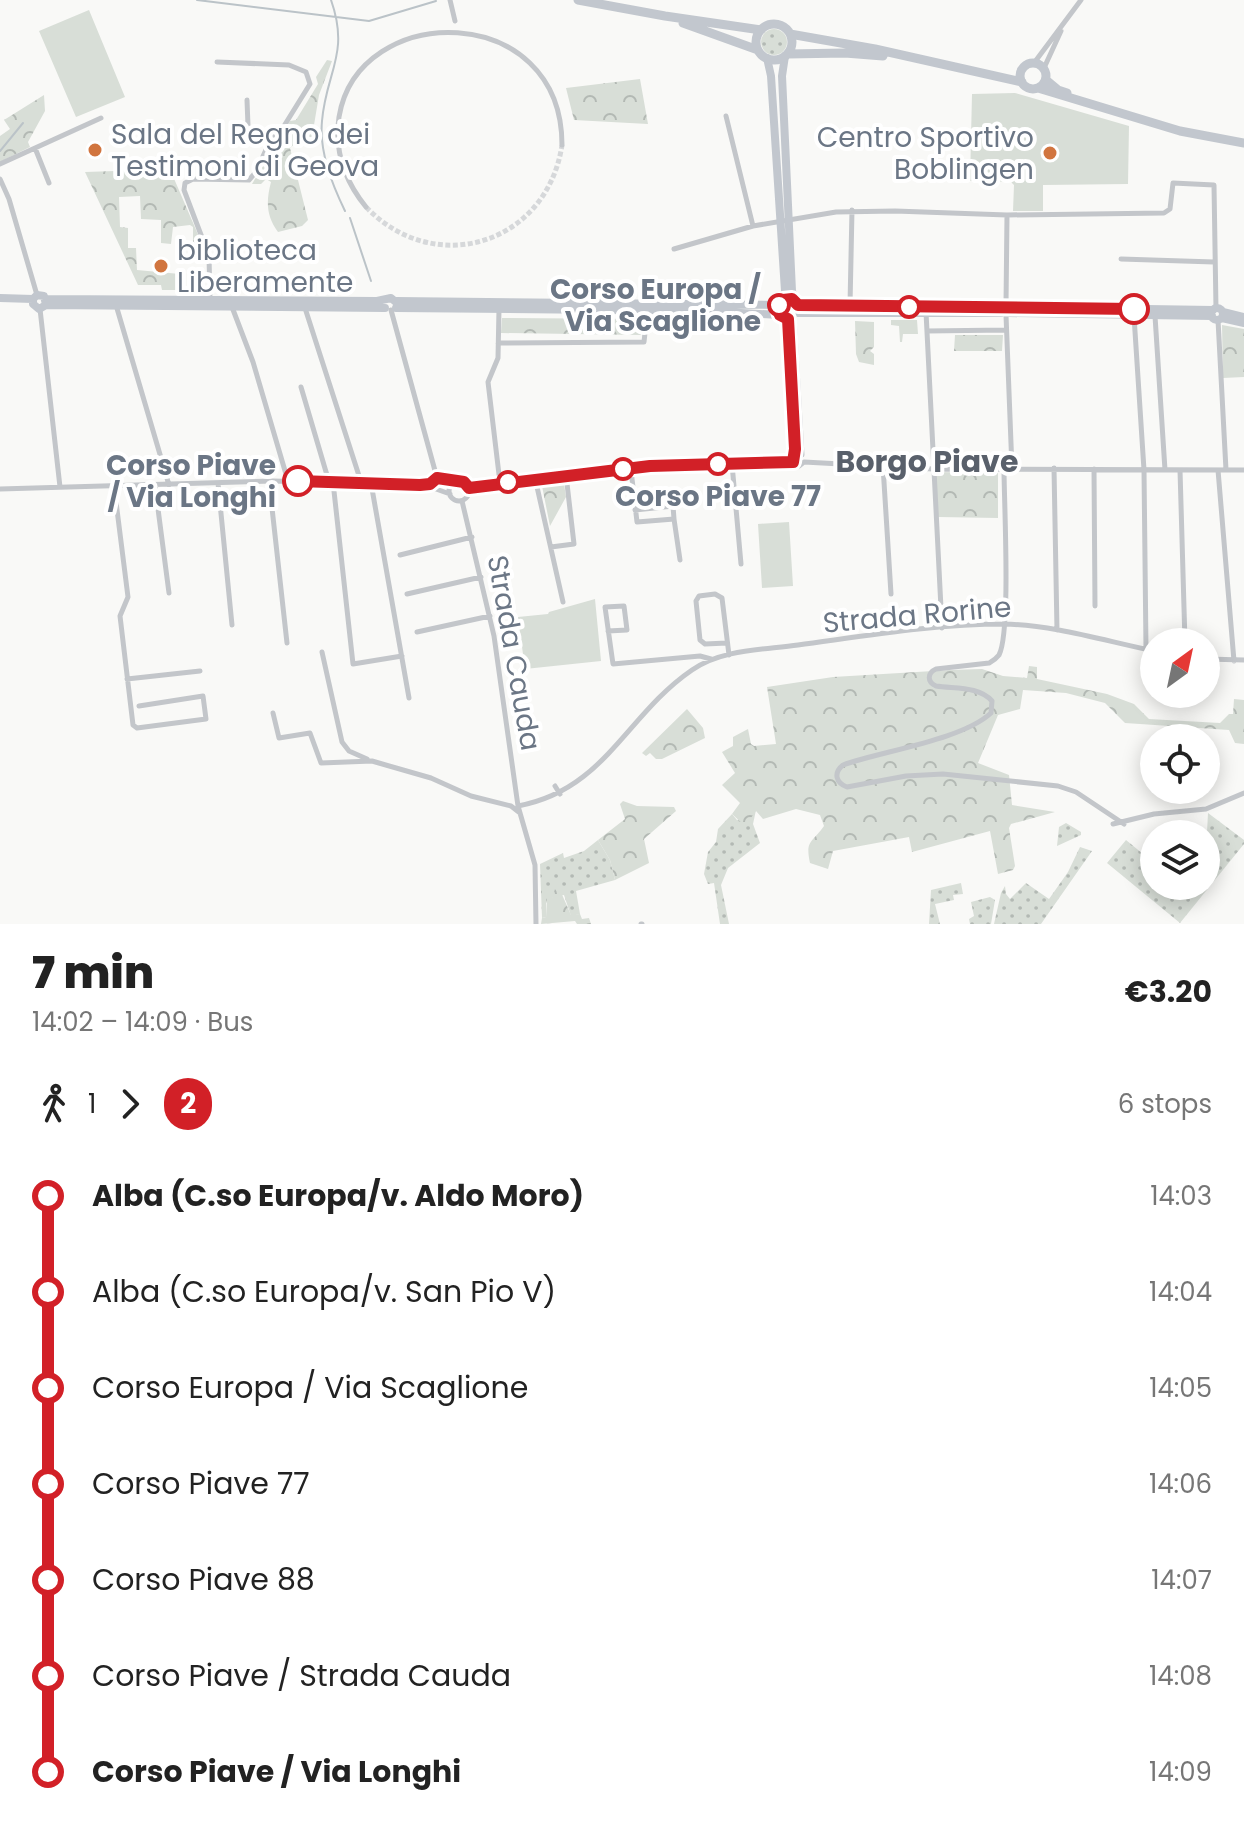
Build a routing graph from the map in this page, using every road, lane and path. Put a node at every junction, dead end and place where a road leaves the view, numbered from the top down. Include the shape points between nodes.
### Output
1 (450, 0) edge
2 (578, 0) edge
3 (1081, 0) edge
4 (665, 16) junction
5 (455, 21) junction
6 (444, 22) dead end
7 (465, 22) dead end
8 (1065, 23) junction
9 (761, 30) junction
10 (790, 34) junction
11 (381, 44) dead end
12 (525, 49) dead end
13 (758, 50) junction
14 (786, 55) junction
15 (767, 58) junction
16 (910, 58) junction
17 (217, 62) dead end
18 (1034, 63) junction
19 (1044, 68) junction
20 (1022, 77) junction
21 (1046, 80) junction
22 (1038, 88) junction
23 (247, 100) dead end
24 (726, 116) dead end
25 (101, 118) dead end
26 (265, 136) junction
27 (273, 136) junction
28 (1244, 141) edge
29 (269, 143) junction
30 (562, 145) tunnel mouth
31 (35, 148) junction
32 (0, 164) edge
33 (0, 179) edge
34 (49, 183) dead end
35 (366, 207) tunnel mouth
36 (852, 210) junction
37 (1007, 215) junction
38 (785, 220) junction
39 (753, 226) junction
40 (674, 249) dead end
41 (1121, 259) dead end
42 (1214, 262) junction
43 (0, 301) edge
44 (210, 301) junction
45 (39, 302) junction
46 (116, 303) junction
47 (391, 305) junction
48 (850, 305) junction
49 (232, 307) junction
50 (305, 308) junction
51 (499, 309) junction
52 (789, 309) junction
53 (926, 310) junction
54 (1005, 310) junction
55 (647, 314) dead end
56 (1217, 314) junction
57 (1134, 316) junction
58 (1155, 316) junction
59 (1244, 320) edge
60 (1006, 330) junction
61 (927, 331) junction
62 (498, 343) junction
63 (301, 387) dead end
64 (801, 457) junction
65 (793, 462) junction
66 (732, 464) junction
67 (883, 466) junction
68 (630, 468) junction
69 (1054, 468) junction
70 (933, 469) junction
71 (1004, 469) junction
72 (1013, 469) junction
73 (1094, 469) junction
74 (1144, 470) junction
75 (1165, 470) junction
76 (1180, 470) junction
77 (1218, 470) junction
78 (1226, 470) junction
79 (1244, 470) edge
80 (566, 475) junction
81 (437, 478) junction
82 (535, 478) junction
83 (288, 481) junction
84 (456, 481) junction
85 (331, 482) junction
86 (361, 482) junction
87 (218, 483) junction
88 (371, 483) junction
89 (500, 483) junction
90 (430, 484) junction
91 (169, 485) junction
92 (114, 486) junction
93 (155, 486) junction
94 (60, 487) junction
95 (469, 488) junction
96 (0, 489) edge
97 (450, 494) junction
98 (219, 497) junction
99 (462, 501) junction
100 (635, 510) junction
101 (674, 519) junction
102 (472, 537) junction
103 (551, 547) junction
104 (400, 555) dead end
105 (680, 560) dead end
106 (741, 564) dead end
107 (481, 577) junction
108 (169, 593) dead end
109 (407, 594) dead end
110 (891, 594) dead end
111 (563, 602) dead end
112 (1095, 606) dead end
113 (490, 616) junction
114 (1004, 624) junction
115 (232, 625) dead end
116 (942, 628) junction
117 (1146, 628) edge
118 (1185, 628) edge
119 (1057, 630) junction
120 (608, 631) junction
121 (417, 632) dead end
122 (287, 643) dead end
123 (727, 643) junction
124 (1140, 648) edge
125 (322, 652) dead end
126 (729, 655) junction
127 (402, 656) junction
128 (712, 659) junction
129 (1220, 660) edge
130 (1244, 660) edge
131 (1234, 661) junction
132 (200, 671) dead end
133 (127, 679) junction
134 (409, 698) dead end
135 (139, 706) dead end
136 (273, 713) dead end
137 (372, 761) junction
138 (555, 786) dead end
139 (1244, 793) edge
140 (560, 794) junction
141 (518, 806) junction
142 (520, 814) junction
143 (1113, 824) dead end
144 (1124, 824) junction
145 (536, 924) edge

1 - 5 street
2 - 4 main road
3 - 8 street
4 - 9 main road
4 - 13 main road
5 - 6 street
5 - 7 street
8 - 18 street
8 - 19 street
9 - 10 main road via 781,25
9 - 13 main road
10 - 14 main road via 792,45
10 - 16 main road
11 - 35 street via 358,67 341,106 338,145 344,170
12 - 30 street via 556,96
13 - 15 main road
14 - 15 main road
14 - 16 main road
14 - 38 main road
15 - 38 main road
16 - 20 main road
17 - 27 street via 289,65 306,72 310,84
18 - 19 main road
18 - 20 main road via 1026,66
19 - 21 main road
20 - 22 main road via 1031,89
21 - 22 main road
21 - 28 main road via 1058,90
22 - 28 main road via 1180,131
23 - 26 street via 248,126
24 - 39 street
25 - 31 street
26 - 27 street
26 - 29 street
27 - 29 street
29 - 44 street via 249,180 185,183 209,256
31 - 32 street
31 - 34 street
33 - 45 street
36 - 37 street
36 - 38 street
36 - 48 street
37 - 42 street via 1164,213 1169,211 1173,183 1214,185
37 - 54 street
38 - 39 street
38 - 52 main road
39 - 40 street
41 - 42 street
42 - 56 street
43 - 45 main road
44 - 46 main road
44 - 47 main road
45 - 46 main road
45 - 94 street
46 - 49 main road
46 - 91 street
47 - 50 main road
47 - 51 main road
47 - 52 main road
47 - 81 street
48 - 52 main road
48 - 53 main road
49 - 50 main road
49 - 83 street
50 - 86 street
51 - 52 main road
51 - 62 street
52 - 53 main road
52 - 64 street
53 - 54 main road
53 - 61 street
54 - 56 main road
54 - 57 main road
54 - 60 street
55 - 62 street via 644,342
56 - 58 main road
56 - 59 main road
56 - 78 street
57 - 58 main road
57 - 74 street
58 - 75 street
60 - 61 street
60 - 72 street
61 - 70 street
62 - 89 street via 488,382
63 - 85 street
64 - 65 street
64 - 65 street via 799,466
64 - 67 street
65 - 66 street
66 - 68 street
66 - 106 street
67 - 70 street
67 - 110 street
68 - 80 street
68 - 100 street
69 - 72 street
69 - 73 street
69 - 119 street
70 - 71 street
70 - 116 street
71 - 72 street
71 - 114 street
73 - 74 street
73 - 112 street
74 - 75 street
74 - 117 street
75 - 76 street
76 - 77 street
76 - 118 street
77 - 78 street
77 - 131 street
78 - 79 street
80 - 82 street
80 - 103 street via 574,544
81 - 84 street
81 - 90 street
82 - 89 street
82 - 103 street
83 - 85 street
83 - 87 street
84 - 95 street
84 - 97 street
85 - 86 street
85 - 127 street via 353,664
86 - 88 street
87 - 91 street
87 - 98 street
88 - 90 street
88 - 127 street
89 - 95 street
90 - 97 street
91 - 93 street
92 - 93 street
92 - 94 street
92 - 133 street via 128,597 120,616
93 - 108 street
94 - 96 street
95 - 99 street
97 - 99 street
98 - 115 street
98 - 122 street via 265,494 271,499
99 - 102 street, Strada Cauda
100 - 101 street via 637,522
100 - 101 street via 673,506
101 - 105 street
102 - 104 street
102 - 107 street, Strada Cauda
103 - 111 street
107 - 109 street
107 - 113 street, Strada Cauda
113 - 121 street
113 - 141 street, Strada Cauda
114 - 116 street, Strada Rorine
114 - 119 street, Strada Rorine
114 - 144 street via 996,659 936,669 929,678 936,686 986,695 993,705 988,716 940,737 843,765 838,781 850,787 943,774 1019,780 1076,792
116 - 126 street, Strada Rorine
119 - 124 street, Strada Rorine
120 - 120 street via 605,607 624,606 627,630
120 - 128 street via 613,664
123 - 123 street via 722,598 699,596 700,640
123 - 126 street
125 - 137 street via 342,742
126 - 128 street, Strada Rorine
127 - 134 street
128 - 140 street, Strada Rorine via 675,682 588,774
129 - 131 street
130 - 131 street
132 - 133 street
133 - 135 street via 135,727 206,719 203,696
136 - 137 street via 279,738 310,733 321,763
137 - 142 street via 511,806
138 - 140 street
139 - 144 street via 1206,809 1154,814
140 - 141 street, Strada Rorine
141 - 142 street, Strada Cauda
142 - 145 street, Strada Cauda via 535,865
143 - 144 street

